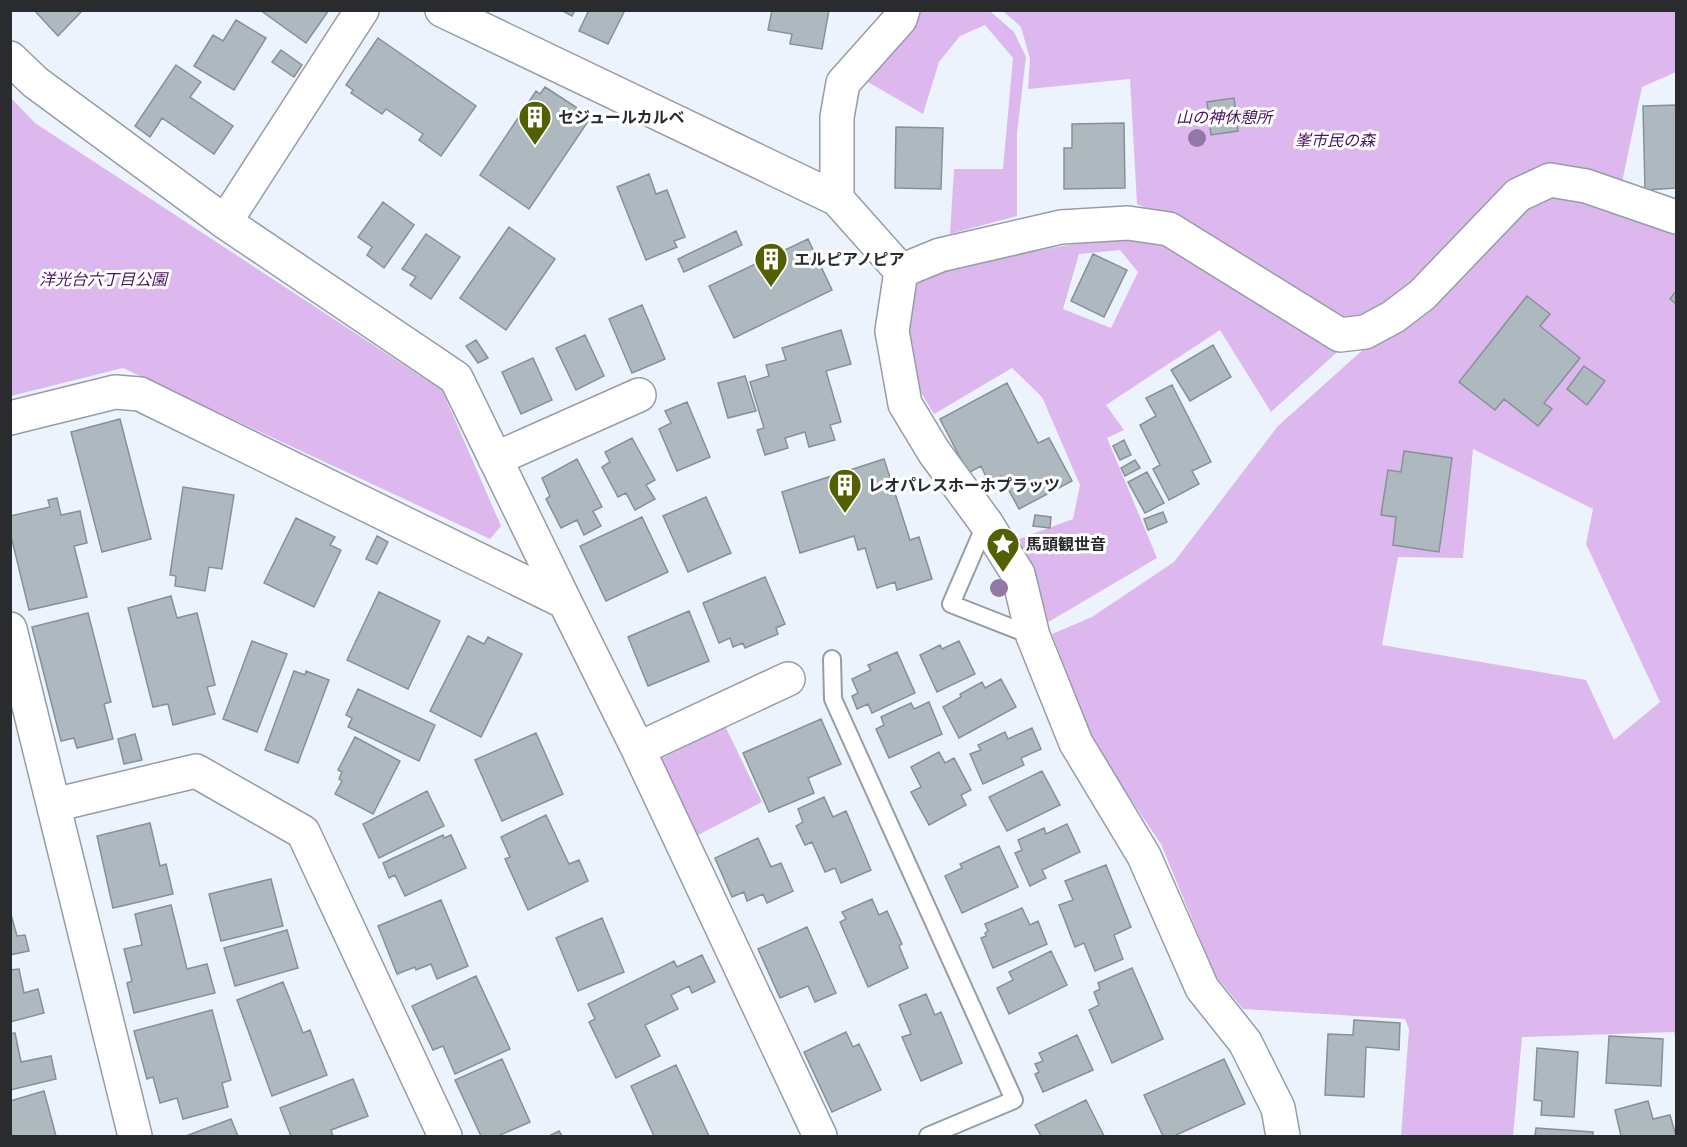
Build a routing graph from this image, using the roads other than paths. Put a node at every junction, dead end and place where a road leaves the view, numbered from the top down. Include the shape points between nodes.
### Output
1 (362, 10) edge
2 (442, 10) edge
3 (903, 10) edge
4 (10, 58) edge
5 (837, 199) junction
6 (1677, 217) edge
7 (225, 222) junction
8 (901, 271) junction
9 (639, 395) dead end
10 (10, 418) edge
11 (495, 459) junction
12 (986, 523) junction
13 (565, 602) junction
14 (10, 629) edge
15 (1034, 636) junction
16 (832, 659) dead end
17 (788, 680) dead end
18 (638, 749) junction
19 (54, 806) junction
20 (135, 1137) edge
21 (445, 1137) edge
22 (820, 1137) edge
23 (928, 1137) edge
24 (1283, 1137) edge

1 - 7 street
2 - 5 street
3 - 5 street via 900,19 843,83 837,117
4 - 7 street via 35,82
5 - 8 street
6 - 8 street via 1586,186 1550,180 1518,195 1422,295 1393,317 1365,332 1340,335 1169,229 1128,223 1061,227 940,255
7 - 11 street via 456,378
8 - 12 street via 892,332 905,404 934,452
9 - 11 street
10 - 13 street via 115,392 140,394
11 - 13 street
12 - 15 street via 1018,574
12 - 15 lane via 951,604
13 - 18 street
14 - 19 street
15 - 24 street via 1076,743 1144,856 1202,988 1245,1042 1278,1108
16 - 23 lane via 833,699 1014,1100
17 - 18 street
18 - 22 street
19 - 20 street
19 - 21 street via 196,771 303,832

